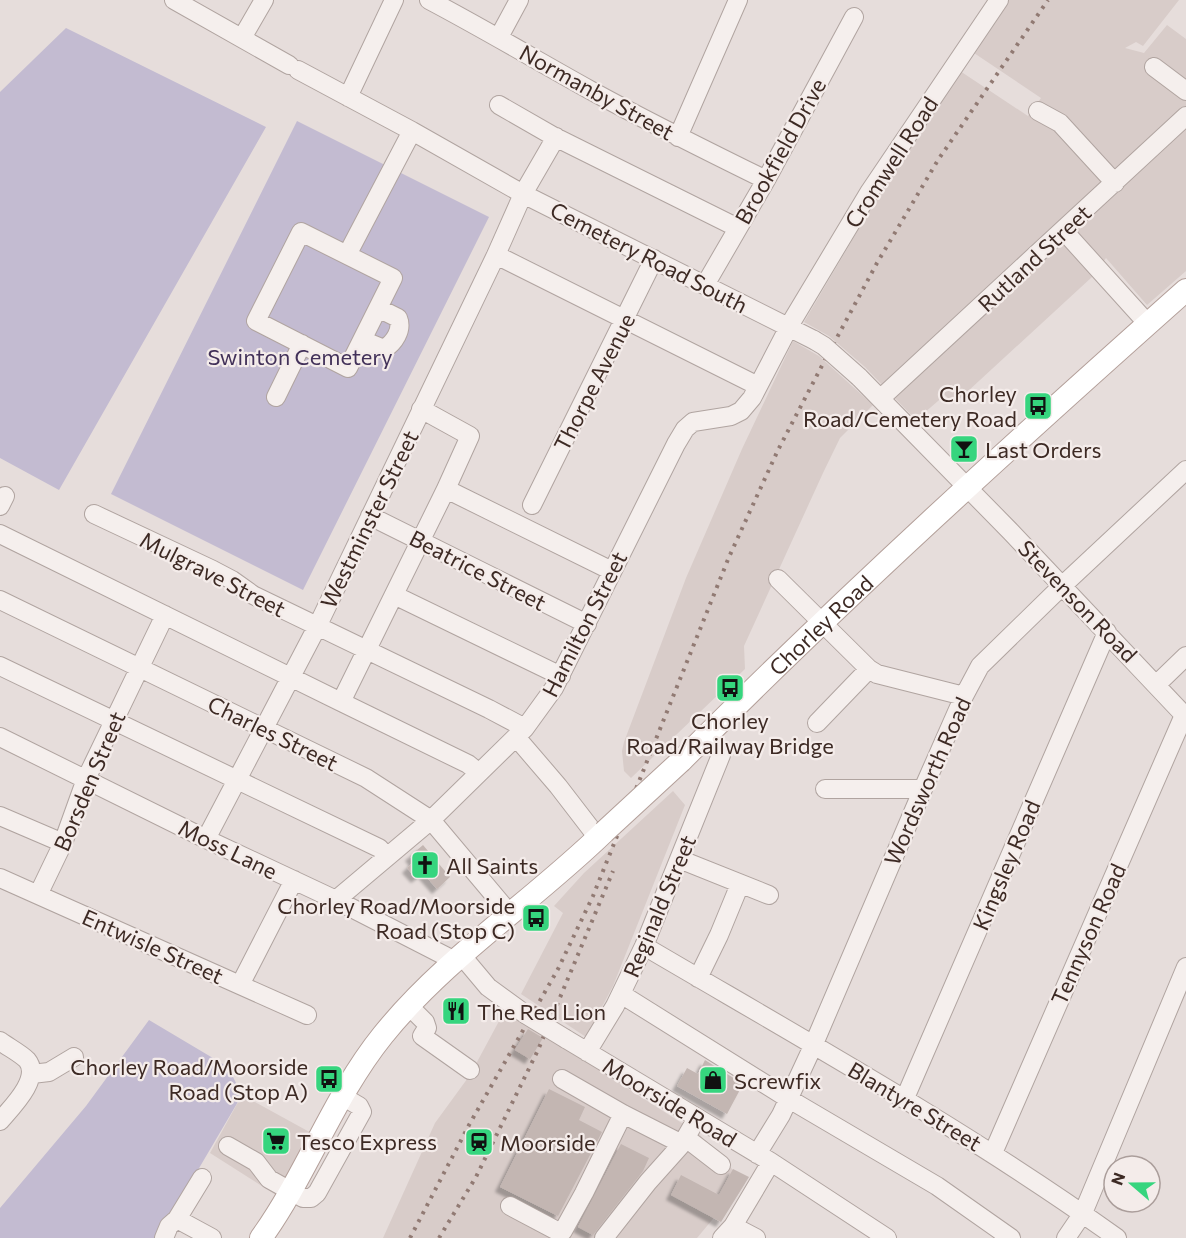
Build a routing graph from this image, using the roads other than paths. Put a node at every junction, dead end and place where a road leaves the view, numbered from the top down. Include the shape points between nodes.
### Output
1 (174, 0) edge
2 (264, 0) edge
3 (394, 0) edge
4 (429, 0) edge
5 (519, 0) edge
6 (738, 0) edge
7 (999, 0) edge
8 (854, 17) dead end
9 (499, 37) junction
10 (242, 38) junction
11 (1154, 67) dead end
12 (1186, 92) edge
13 (348, 97) junction
14 (499, 105) dead end
15 (1038, 111) dead end
16 (1186, 116) edge
17 (412, 131) junction
18 (556, 137) junction
19 (678, 137) junction
20 (766, 180) junction
21 (1115, 183) junction
22 (523, 194) junction
23 (738, 228) junction
24 (1064, 231) junction
25 (347, 255) junction
26 (496, 255) junction
27 (654, 259) junction
28 (705, 285) junction
29 (1186, 290) edge
30 (378, 308) junction
31 (626, 320) junction
32 (1148, 324) junction
33 (789, 327) junction
34 (362, 340) junction
35 (302, 344) junction
36 (759, 386) junction
37 (276, 397) dead end
38 (882, 398) junction
39 (421, 409) junction
40 (1186, 470) edge
41 (966, 488) junction
42 (446, 489) junction
43 (532, 505) dead end
44 (370, 516) junction
45 (98, 521) dead end
46 (0, 534) edge
47 (421, 541) junction
48 (612, 571) junction
49 (778, 579) dead end
50 (1062, 586) junction
51 (394, 595) junction
52 (0, 600) edge
53 (165, 615) junction
54 (822, 623) junction
55 (587, 624) junction
56 (317, 627) junction
57 (1107, 632) junction
58 (367, 649) junction
59 (1186, 656) edge
60 (0, 666) edge
61 (139, 667) junction
62 (869, 669) junction
63 (561, 676) junction
64 (291, 677) junction
65 (1157, 684) junction
66 (964, 696) junction
67 (341, 702) junction
68 (1185, 716) edge
69 (114, 720) junction
70 (817, 723) dead end
71 (265, 729) junction
72 (520, 733) junction
73 (0, 736) edge
74 (721, 755) dead end
75 (479, 773) junction
76 (86, 779) junction
77 (237, 780) junction
78 (825, 789) dead end
79 (923, 789) junction
80 (0, 816) edge
81 (431, 820) junction
82 (601, 835) junction
83 (206, 839) junction
84 (63, 843) junction
85 (387, 857) junction
86 (679, 860) junction
87 (0, 878) edge
88 (294, 880) junction
89 (740, 884) junction
90 (38, 895) junction
91 (769, 895) dead end
92 (336, 900) junction
93 (510, 914) junction
94 (644, 946) junction
95 (459, 959) junction
96 (1186, 967) edge
97 (698, 978) junction
98 (240, 985) junction
99 (621, 994) junction
100 (409, 1006) junction
101 (307, 1015) dead end
102 (0, 1041) edge
103 (813, 1046) junction
104 (587, 1052) junction
105 (74, 1057) dead end
106 (470, 1070) dead end
107 (32, 1074) junction
108 (562, 1079) dead end
109 (905, 1098) junction
110 (789, 1099) junction
111 (623, 1114) junction
112 (697, 1118) junction
113 (0, 1121) edge
114 (684, 1141) junction
115 (228, 1146) dead end
116 (993, 1153) junction
117 (764, 1158) junction
118 (721, 1165) dead end
119 (202, 1178) dead end
120 (289, 1191) junction
121 (510, 1206) dead end
122 (1083, 1213) junction
123 (177, 1219) junction
124 (728, 1232) edge
125 (164, 1238) edge
126 (212, 1238) edge
127 (261, 1238) edge
128 (604, 1238) edge
129 (756, 1238) edge
130 (887, 1238) edge
131 (1011, 1238) edge
132 (1066, 1238) edge
133 (1117, 1238) edge

1 - 10 street, Cemetery Road South
2 - 10 street
3 - 13 street
4 - 9 street, Normanby Street
5 - 9 street
6 - 19 street
7 - 33 street, Cromwell Road via 870,191
8 - 20 street, Brookfield Drive
9 - 19 street, Normanby Street
10 - 13 street, Cemetery Road South
11 - 12 street
13 - 17 street, Cemetery Road South
14 - 18 street
15 - 21 street via 1060,123
16 - 21 street, Rutland Street
17 - 22 street, Cemetery Road South
17 - 25 street
18 - 22 street, Westminster Street
18 - 23 street
19 - 20 street, Normanby Street
20 - 23 street, Brookfield Drive
21 - 24 street, Rutland Street
22 - 26 street, Westminster Street
22 - 27 street, Cemetery Road South
23 - 28 street, Brookfield Drive
24 - 32 street
24 - 38 street, Rutland Street
25 - 30 street via 393,278
25 - 35 street via 301,232 256,321
26 - 31 street
26 - 39 street, Westminster Street
27 - 28 street, Cemetery Road South
27 - 31 street, Thorpe Avenue
28 - 33 street, Cemetery Road South
29 - 32 main road, Chorley Road
30 - 34 street
30 - 34 street via 398,318 399,328 393,341 384,349
31 - 36 street
31 - 43 street, Thorpe Avenue
32 - 41 main road, Chorley Road
33 - 36 street, Hamilton Street
33 - 38 street, Cemetery Road South, bridge via 824,346
34 - 35 street via 348,368
35 - 37 street
36 - 48 street, Hamilton Street via 741,411 693,422 685,429
38 - 41 street, Cemetery Road South
39 - 42 street via 470,436
39 - 44 street, Westminster Street
40 - 50 street, Wordsworth Road
41 - 50 street, Stevenson Road
41 - 54 main road, Chorley Road
42 - 47 street
42 - 48 street
44 - 47 street, Beatrice Street
44 - 56 street, Westminster Street
45 - 56 street, Mulgrave Street via 213,570
46 - 53 street
47 - 51 street
47 - 55 street, Beatrice Street
48 - 55 street, Hamilton Street
49 - 54 street
50 - 57 street, Stevenson Road
50 - 66 street, Wordsworth Road via 980,666
51 - 58 street
51 - 63 street
52 - 61 street, Charles Street
53 - 61 street, Borsden Street
53 - 64 street
54 - 62 street
54 - 82 main road, Chorley Road, bridge
55 - 63 street, Hamilton Street
56 - 58 street, Mulgrave Street
56 - 64 street, Westminster Street
57 - 65 street, Stevenson Road
57 - 109 street, Kingsley Road
58 - 67 street
58 - 72 street, Mulgrave Street via 489,709
59 - 65 street
60 - 69 street
61 - 69 street, Borsden Street
61 - 71 street, Charles Street
62 - 66 street
62 - 70 street
63 - 72 street, Hamilton Street
64 - 67 street
64 - 71 street, Westminster Street
65 - 68 street, Stevenson Road
66 - 79 street, Wordsworth Road
67 - 75 street
68 - 116 street, Tennyson Road
69 - 76 street, Borsden Street
69 - 77 street
71 - 77 street, Westminster Street
71 - 81 street, Charles Street via 366,778
72 - 75 street, Hamilton Street
72 - 82 street, Mulgrave Street via 558,786
73 - 76 street, Moss Lane
74 - 86 street, Reginald Street
75 - 81 street, Hamilton Street
76 - 83 street, Moss Lane
76 - 84 street, Borsden Street
77 - 83 street, Westminster Street
77 - 85 street via 379,848
78 - 79 street
79 - 103 street, Wordsworth Road
80 - 84 street
81 - 85 street, Hamilton Street
81 - 93 street, Charles Street
82 - 93 main road, Chorley Road
83 - 88 street, Moss Lane
84 - 90 street, Borsden Street
85 - 92 street, Hamilton Street
86 - 89 street
86 - 94 street, Reginald Street
87 - 90 street, Entwisle Street
88 - 92 street, Moss Lane
88 - 98 street
89 - 91 street
89 - 97 street
90 - 98 street, Entwisle Street
92 - 95 street, Moss Lane
93 - 95 main road, Chorley Road
94 - 97 street, Blantyre Street
94 - 99 street, Reginald Street
95 - 100 main road, Chorley Road
95 - 104 street, Moorside Road, bridge via 525,1014
96 - 122 street
97 - 103 street, Blantyre Street
98 - 101 street, Entwisle Street
99 - 104 street, Reginald Street
99 - 110 street
100 - 106 street via 425,1022 427,1028 422,1036
100 - 120 main road, Chorley Road via 382,1036 342,1096
102 - 107 street via 28,1061
103 - 109 street, Blantyre Street
103 - 110 street, Wordsworth Road
104 - 112 street, Moorside Road
105 - 107 street via 49,1072
107 - 113 street via 27,1087
108 - 111 street
109 - 116 street, Blantyre Street
110 - 117 street, Wordsworth Road
110 - 131 street via 937,1186
111 - 114 street
111 - 121 street via 563,1231
112 - 114 street
112 - 117 street, Moorside Road
114 - 118 street
114 - 128 street
115 - 120 street via 256,1162 268,1179
116 - 122 street, Blantyre Street
117 - 124 street, Wordsworth Road
117 - 130 street, Moorside Road
119 - 123 street
120 - 127 main road, Chorley Road
122 - 132 street
122 - 133 street, Blantyre Street
123 - 125 street
123 - 126 street
124 - 129 street

